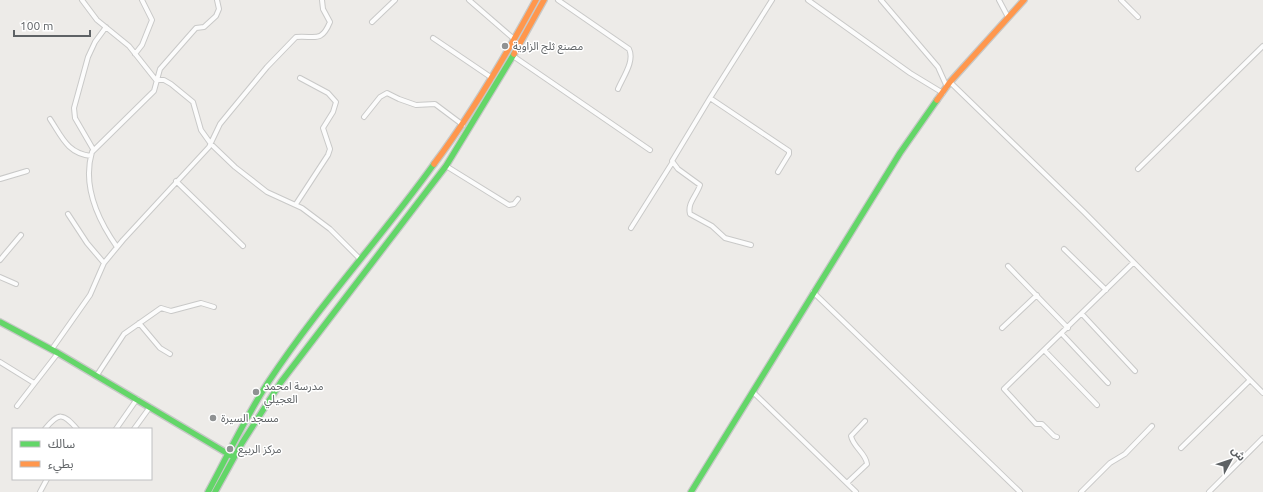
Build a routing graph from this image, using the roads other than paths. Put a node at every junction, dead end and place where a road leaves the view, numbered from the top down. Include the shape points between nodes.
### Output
1 (82, 0) edge
2 (142, 0) edge
3 (218, 0) edge
4 (322, 0) edge
5 (394, 0) edge
6 (469, 0) edge
7 (536, 0) edge
8 (544, 0) edge
9 (558, 0) edge
10 (772, 0) edge
11 (808, 0) edge
12 (880, 0) edge
13 (998, 0) edge
14 (1024, 0) edge
15 (1121, 0) edge
16 (1008, 17) junction
17 (1138, 17) dead end
18 (372, 22) dead end
19 (106, 27) junction
20 (433, 38) dead end
21 (514, 39) junction
22 (1263, 46) edge
23 (135, 54) junction
24 (514, 56) junction
25 (300, 78) dead end
26 (492, 78) junction
27 (156, 80) junction
28 (949, 85) junction
29 (618, 89) dead end
30 (943, 93) junction
31 (710, 98) junction
32 (364, 117) dead end
33 (50, 119) dead end
34 (463, 125) junction
35 (211, 144) junction
36 (93, 149) junction
37 (650, 150) dead end
38 (91, 156) junction
39 (672, 163) junction
40 (446, 166) junction
41 (1138, 169) dead end
42 (27, 171) dead end
43 (778, 172) dead end
44 (0, 179) edge
45 (176, 181) junction
46 (518, 199) dead end
47 (296, 204) junction
48 (68, 214) dead end
49 (631, 228) dead end
50 (22, 235) dead end
51 (751, 245) dead end
52 (243, 246) dead end
53 (117, 247) junction
54 (1064, 249) dead end
55 (360, 259) junction
56 (0, 260) edge
57 (104, 263) junction
58 (1133, 263) junction
59 (1008, 266) dead end
60 (0, 277) edge
61 (16, 284) dead end
62 (1106, 290) junction
63 (813, 292) junction
64 (1037, 295) junction
65 (214, 307) dead end
66 (1082, 314) junction
67 (0, 322) edge
68 (140, 323) junction
69 (1002, 328) dead end
70 (1068, 328) junction
71 (1062, 334) junction
72 (1044, 350) junction
73 (55, 351) junction
74 (170, 354) dead end
75 (0, 362) edge
76 (1135, 371) dead end
77 (97, 376) junction
78 (1250, 380) junction
79 (34, 383) junction
80 (1108, 383) dead end
81 (753, 392) junction
82 (1263, 393) edge
83 (137, 399) junction
84 (1097, 405) dead end
85 (16, 406) dead end
86 (150, 407) junction
87 (865, 421) dead end
88 (1152, 426) dead end
89 (46, 428) edge
90 (76, 428) edge
91 (117, 428) edge
92 (135, 428) edge
93 (1057, 437) dead end
94 (1263, 438) edge
95 (1181, 448) dead end
96 (231, 456) junction
97 (46, 480) edge
98 (847, 483) junction
99 (40, 492) edge
100 (208, 492) edge
101 (215, 492) edge
102 (691, 492) edge
103 (856, 492) edge
104 (1020, 492) edge
105 (1081, 492) edge
106 (1209, 492) edge

1 - 19 street
2 - 23 street via 152,20 142,45
3 - 27 street via 219,9 216,16 204,27 196,28 160,70
4 - 35 street via 323,9 330,22 326,31 316,38 292,39 220,124
5 - 18 street
6 - 21 street
7 - 21 main road
8 - 24 main road
9 - 29 street via 629,49 631,61
10 - 31 street
11 - 30 street via 910,74
12 - 28 street via 938,67
13 - 16 street
14 - 16 main road
15 - 17 street
16 - 28 main road
19 - 23 street via 122,39
19 - 36 street via 88,57 74,108 75,118
20 - 26 street
21 - 26 main road
22 - 41 street
23 - 27 street
24 - 37 street
24 - 40 main road
25 - 47 street via 328,93 335,99 336,105 323,128 330,148 328,155
26 - 34 main road
27 - 35 street via 164,80 171,84 193,102 199,125
27 - 36 street via 154,92
28 - 30 main road
28 - 58 street via 1084,212
30 - 63 main road via 900,153
31 - 39 street
31 - 43 street via 789,151
32 - 34 street via 380,97 387,93 416,105 435,104
33 - 38 street via 67,146 79,155
34 - 55 main road via 404,207
35 - 45 street
35 - 47 street via 258,186
36 - 38 street
38 - 53 street via 91,197 103,226
39 - 49 street
39 - 51 street via 700,185 691,201 690,214 712,226 725,238
40 - 46 street via 509,205
40 - 96 main road via 281,382
42 - 44 street
45 - 52 street
45 - 53 street
47 - 55 street via 330,229
48 - 57 street
50 - 56 street
53 - 57 street
54 - 62 street
55 - 96 main road via 317,313 270,380
57 - 73 street via 90,295
58 - 62 street
58 - 78 street
59 - 64 street
60 - 61 street
62 - 66 street
63 - 81 main road
63 - 104 street
64 - 69 street
64 - 70 street
65 - 68 street via 201,303 172,311 161,308
66 - 70 street
66 - 76 street
67 - 73 main road
68 - 74 street via 160,348
68 - 77 street via 124,334
70 - 71 street
71 - 72 street
71 - 80 street
72 - 84 street
72 - 93 street via 1004,389 1036,424 1042,424
73 - 77 main road
73 - 79 street
75 - 79 street
77 - 83 main road
78 - 82 street
78 - 95 street
79 - 85 street
81 - 98 street
81 - 102 main road
83 - 86 main road
83 - 91 street
86 - 92 street
86 - 96 main road
87 - 98 street via 851,436 853,443 866,458 867,464
88 - 105 street via 1125,454 1110,463
89 - 90 street via 54,419 61,416
94 - 106 street
96 - 100 main road
96 - 101 main road
97 - 99 street
98 - 103 street

